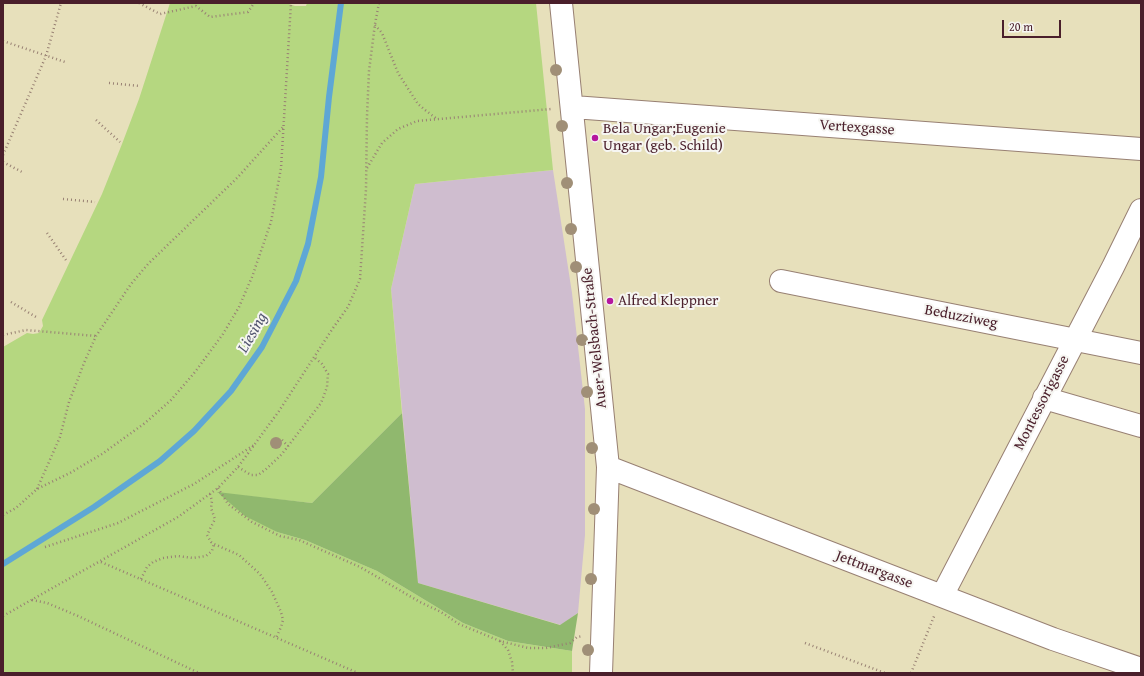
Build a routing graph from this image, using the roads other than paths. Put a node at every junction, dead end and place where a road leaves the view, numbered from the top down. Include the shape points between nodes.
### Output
1 (562, 3) edge
2 (573, 108) junction
3 (1141, 149) edge
4 (1141, 210) edge
5 (781, 281) dead end
6 (1075, 339) junction
7 (1141, 353) edge
8 (1044, 398) junction
9 (1141, 426) edge
10 (608, 467) junction
11 (942, 596) junction
12 (1141, 669) edge
13 (601, 673) edge

1 - 2 street, Auer-Welsbach-Straße
2 - 3 street, Vertexgasse
2 - 10 street, Auer-Welsbach-Straße
4 - 6 street, Montessorigasse
5 - 6 street, Beduzziweg
6 - 7 street, Beduzziweg
6 - 8 street, Montessorigasse
8 - 9 street
8 - 11 street, Montessorigasse
10 - 11 street, Jettmargasse
10 - 13 street, Auer-Welsbach-Straße
11 - 12 street, Jettmargasse via 1053,639

